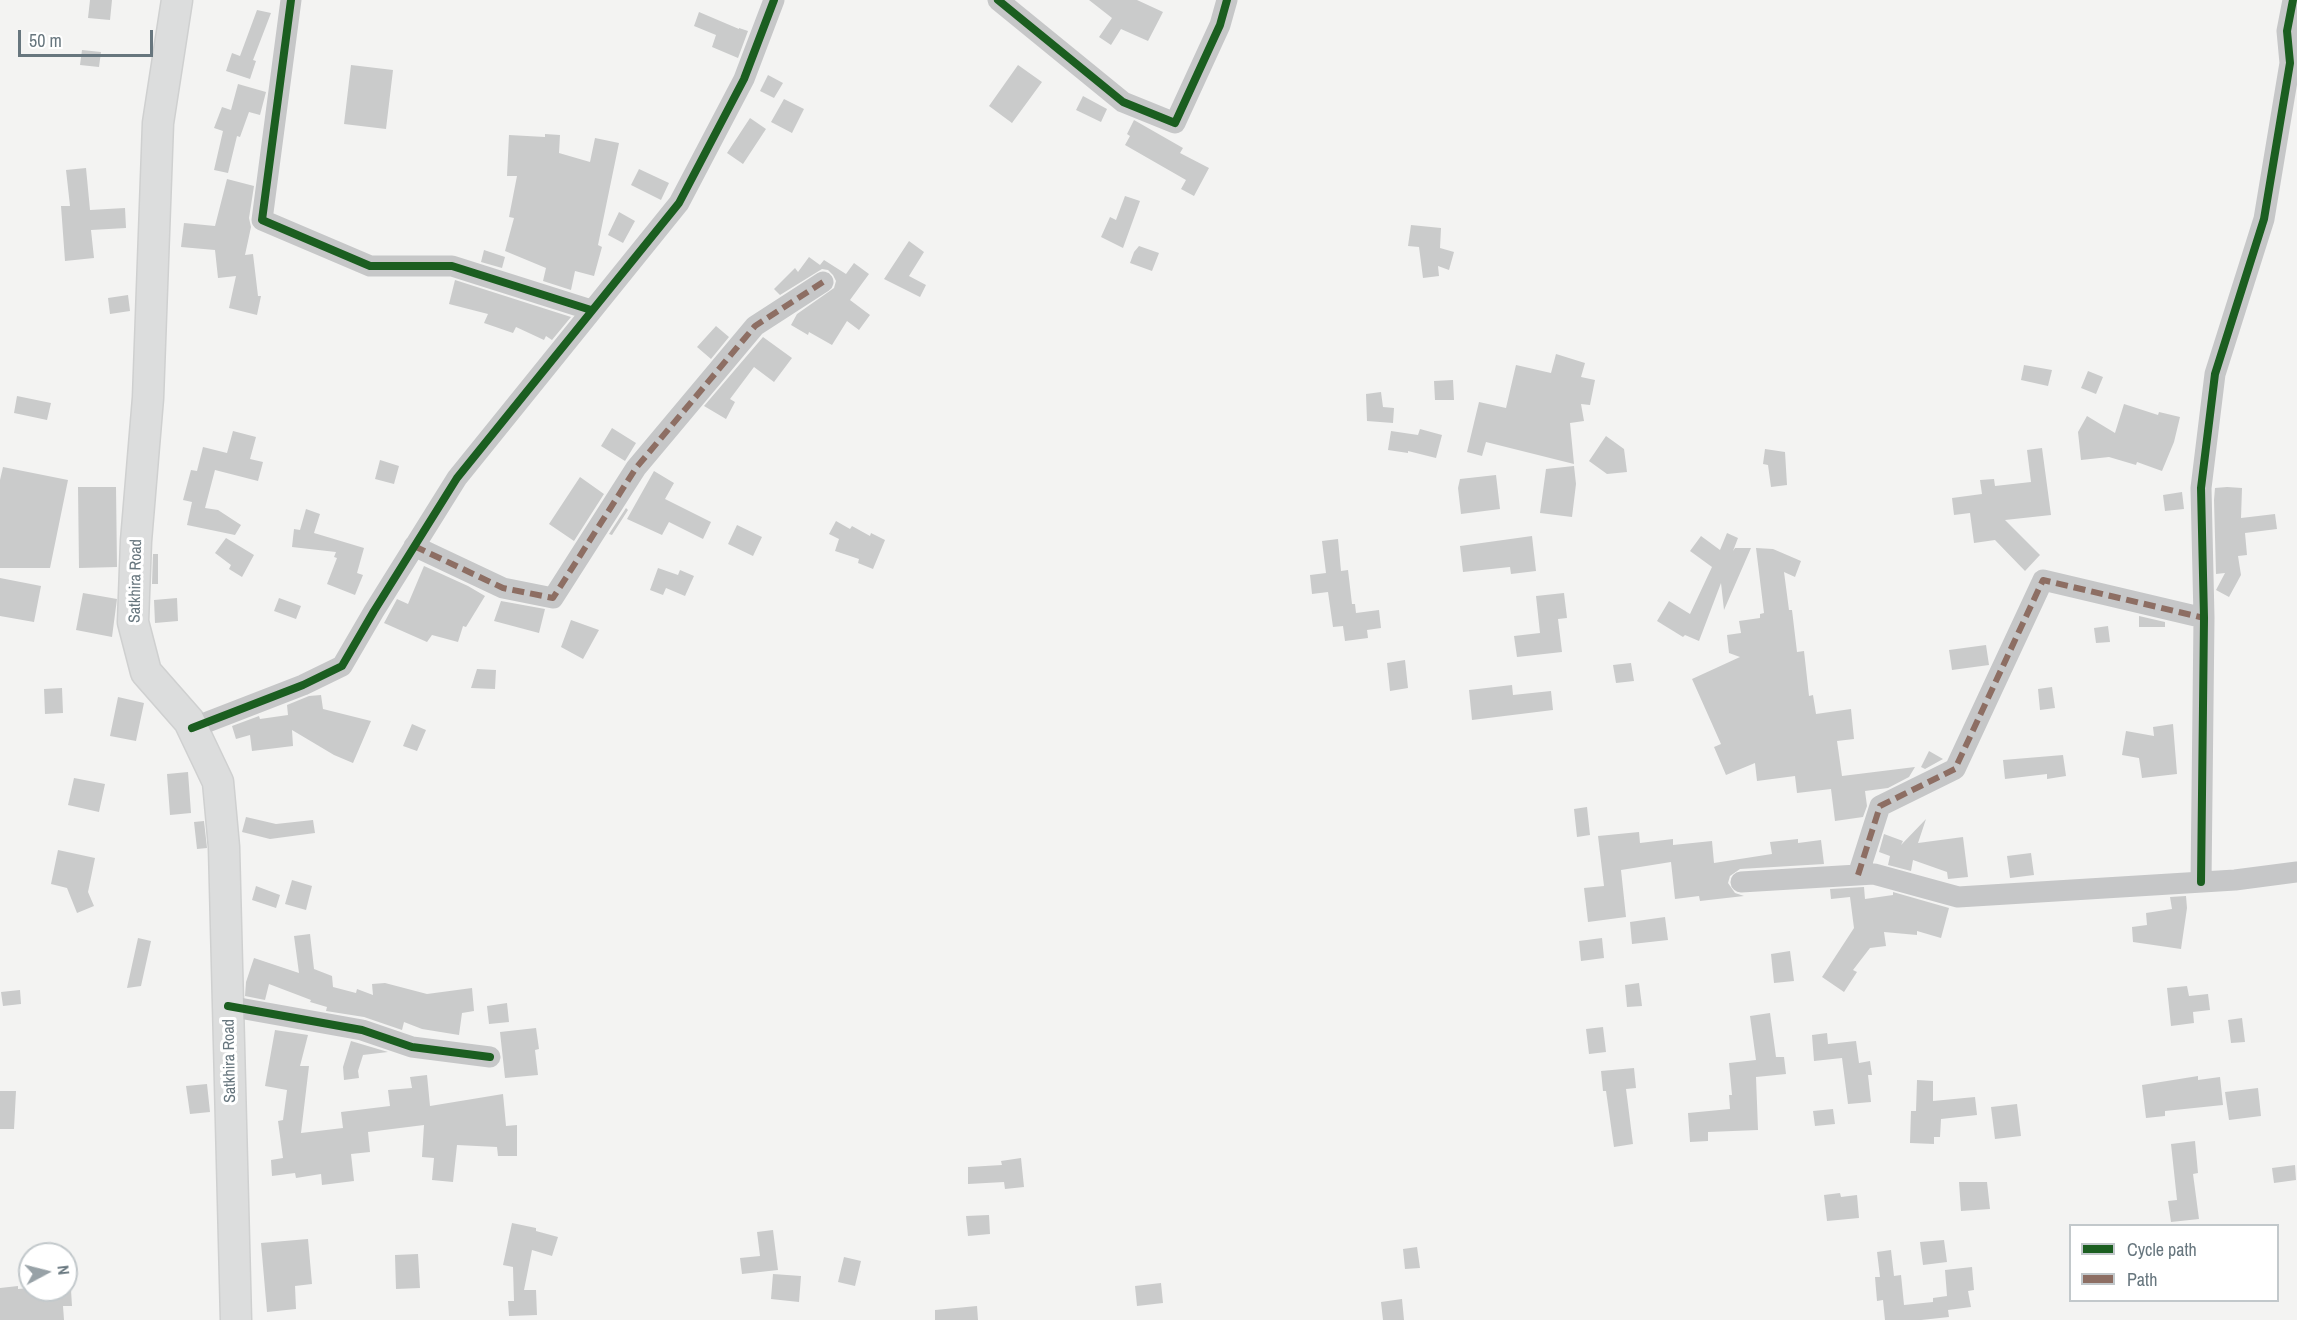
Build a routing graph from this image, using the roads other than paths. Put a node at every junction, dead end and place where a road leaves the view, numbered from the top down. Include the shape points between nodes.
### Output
1 (177, 0) edge
2 (291, 0) edge
3 (774, 0) edge
4 (998, 0) edge
5 (1227, 0) edge
6 (2293, 0) edge
7 (823, 282) dead end
8 (591, 310) junction
9 (414, 546) junction
10 (2204, 618) junction
11 (192, 729) junction
12 (2297, 872) edge
13 (1858, 875) junction
14 (1741, 882) dead end
15 (2201, 882) junction
16 (228, 1006) junction
17 (490, 1057) dead end
18 (236, 1320) edge

1 - 11 main road, Satkhira Road via 158,123 148,398 132,622 146,672
2 - 8 street via 262,220 370,266 452,266
3 - 8 street via 744,80 679,203
4 - 5 street via 1123,102 1175,123 1220,25
6 - 10 street via 2287,31 2290,63 2264,219 2216,374 2201,488
7 - 9 street via 755,326 636,468 553,597 503,588
8 - 9 street via 457,478
9 - 11 street via 342,666
10 - 13 street via 2043,580 1955,770 1880,806
10 - 15 street
11 - 16 main road, Satkhira Road via 218,782 224,847
12 - 15 street
13 - 14 street
13 - 15 street via 1875,874 1958,897
16 - 17 street via 362,1030 412,1047
16 - 18 main road, Satkhira Road

